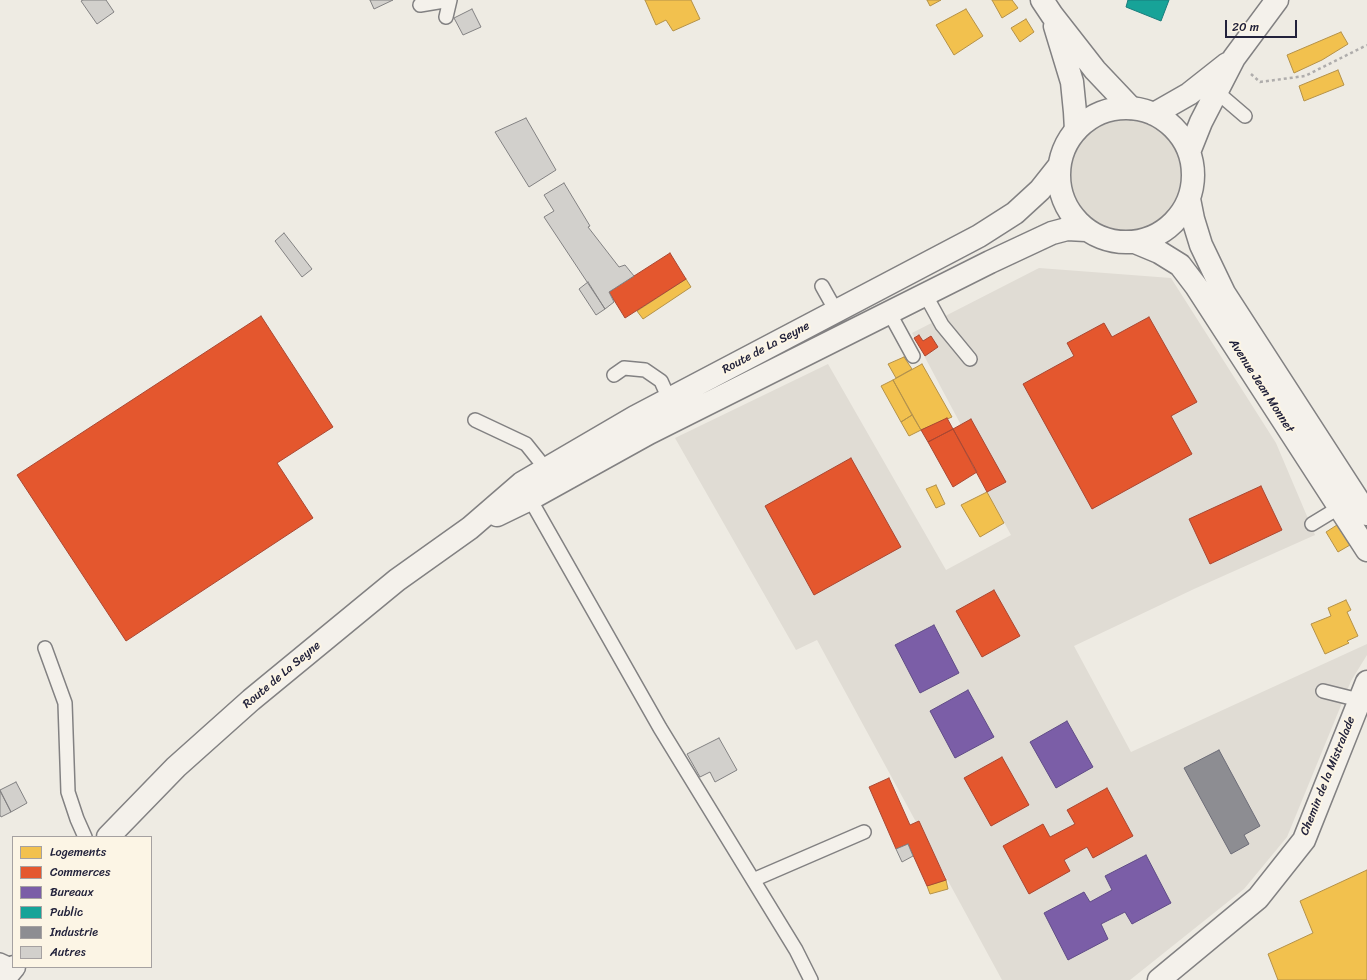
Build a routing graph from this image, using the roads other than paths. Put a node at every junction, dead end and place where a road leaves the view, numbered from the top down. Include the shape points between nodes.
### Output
1 (450, 0) edge
2 (1277, 0) edge
3 (420, 5) dead end
4 (1047, 8) edge
5 (446, 17) dead end
6 (1234, 58) junction
7 (1217, 92) junction
8 (1131, 108) junction
9 (1154, 114) junction
10 (1246, 116) dead end
11 (1076, 130) junction
12 (1189, 152) junction
13 (1059, 166) junction
14 (1189, 199) junction
15 (1086, 230) junction
16 (1135, 242) junction
17 (822, 286) dead end
18 (925, 294) junction
19 (836, 311) junction
20 (889, 312) junction
21 (913, 356) dead end
22 (970, 359) dead end
23 (614, 375) dead end
24 (669, 399) junction
25 (475, 420) dead end
26 (546, 469) junction
27 (530, 499) junction
28 (1365, 506) edge
29 (1340, 507) junction
30 (1312, 524) dead end
31 (470, 528) junction
32 (1367, 550) edge
33 (45, 648) dead end
34 (1323, 691) dead end
35 (1363, 691) edge
36 (864, 832) dead end
37 (85, 836) edge
38 (109, 836) edge
39 (753, 880) junction
40 (0, 960) edge
41 (12, 966) edge
42 (13, 968) edge
43 (14, 968) edge
44 (4, 980) edge
45 (10, 980) edge
46 (811, 980) edge
47 (1159, 980) edge

1 - 3 lane
1 - 5 lane
2 - 6 main road
4 - 8 main road via 1095,70
4 - 11 main road via 1072,82
6 - 7 main road
6 - 9 main road via 1189,94
7 - 10 lane
7 - 12 main road
8 - 9 main road
8 - 11 main road via 1111,110 1092,117
9 - 12 main road via 1169,124 1181,137
11 - 13 main road via 1065,147
12 - 14 main road via 1193,168
13 - 15 main road via 1060,190 1066,205
13 - 19 main road, Route de La Seyne via 1040,190 1015,212 979,236
14 - 16 main road via 1180,215 1168,228 1152,237
14 - 28 main road, Avenue Jean Monnet via 1201,245 1224,293
15 - 16 main road via 1101,238
15 - 18 main road, Route de La Seyne via 1067,229 1052,233
16 - 29 main road, Avenue Jean Monnet via 1159,252 1180,265
17 - 19 lane
18 - 20 main road, Route de La Seyne
18 - 22 lane via 942,325
19 - 24 main road, Route de La Seyne
20 - 21 lane
20 - 27 main road, Route de La Seyne via 649,433
23 - 24 lane via 624,368 645,370 661,381
24 - 26 main road, Route de La Seyne
25 - 26 lane via 526,444
26 - 31 main road, Route de La Seyne via 522,483
27 - 31 main road, Route de La Seyne
27 - 39 lane via 660,728
29 - 30 lane
29 - 32 main road, Avenue Jean Monnet
31 - 38 main road, Route de La Seyne via 397,580 252,700 176,767
33 - 37 lane via 65,703 68,792
34 - 35 lane
35 - 47 main road, Chemin de la Mistralade via 1304,840 1258,898
36 - 39 lane
39 - 46 lane via 796,950
40 - 41 lane
42 - 44 main road
43 - 45 main road

